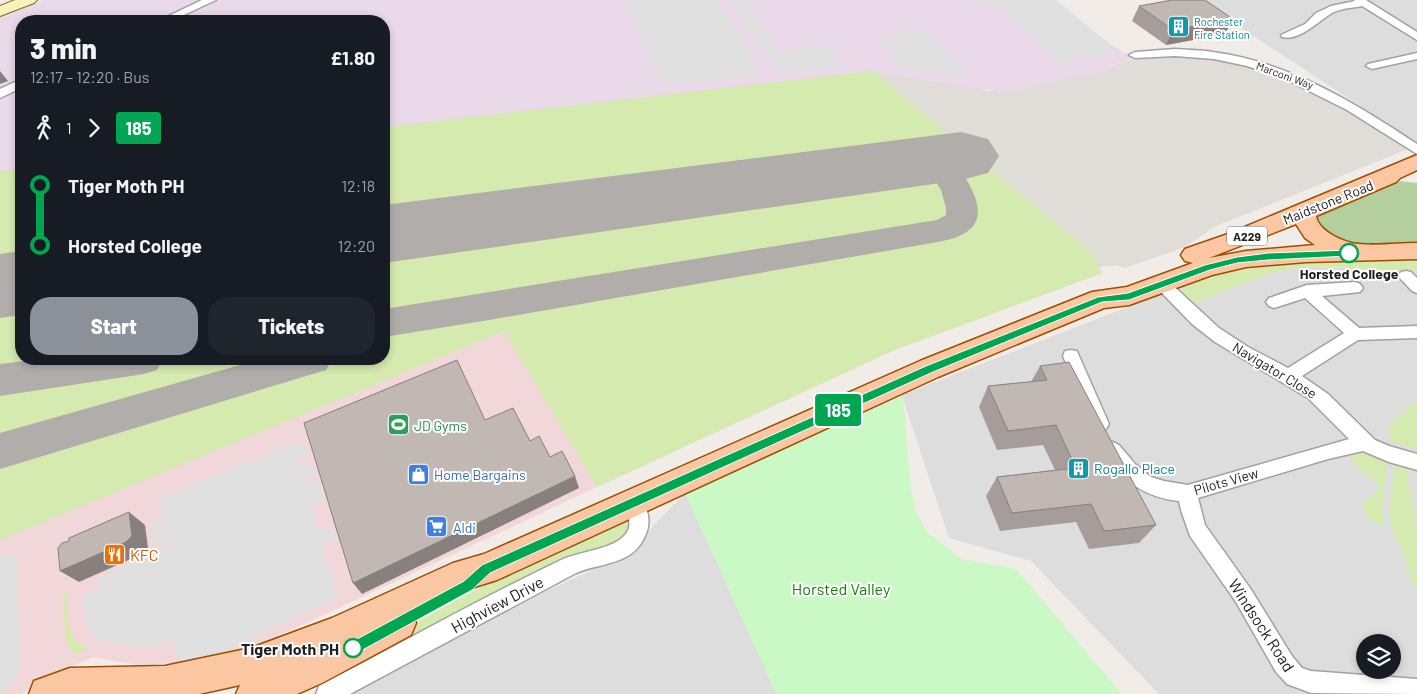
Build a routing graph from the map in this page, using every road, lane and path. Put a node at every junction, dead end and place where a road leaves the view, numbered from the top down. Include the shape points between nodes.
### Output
1 (29, 0) edge
2 (211, 0) edge
3 (1361, 2) edge
4 (0, 11) edge
5 (177, 15) edge
6 (1286, 35) dead end
7 (1417, 37) edge
8 (1135, 55) dead end
9 (1417, 56) edge
10 (1372, 66) dead end
11 (15, 87) edge
12 (0, 94) edge
13 (1417, 150) edge
14 (1417, 162) edge
15 (1388, 178) junction
16 (1417, 178) edge
17 (1304, 212) junction
18 (1417, 251) edge
19 (1356, 253) junction
20 (1406, 276) dead end
21 (1162, 284) junction
22 (1417, 287) edge
23 (1355, 288) dead end
24 (1306, 291) junction
25 (1101, 299) junction
26 (1274, 302) dead end
27 (1417, 332) edge
28 (1356, 334) junction
29 (1071, 356) dead end
30 (1288, 376) junction
31 (1365, 443) junction
32 (1417, 462) edge
33 (1188, 493) junction
34 (635, 503) junction
35 (486, 569) junction
36 (102, 690) edge
37 (1417, 690) edge
38 (47, 694) edge
39 (254, 694) edge
40 (327, 694) edge

1 - 4 main road
2 - 5 street
3 - 6 street via 1334,8 1309,26
3 - 7 street
8 - 13 street, Marconi Way via 1194,53 1233,58 1273,69 1332,95
9 - 10 street
11 - 12 street
14 - 15 main road, Maidstone Road / A229
15 - 16 main road
15 - 17 main road, Maidstone Road / A229
17 - 19 main road via 1304,219 1317,236
17 - 25 main road, Maidstone Road / A229 via 1129,280
18 - 19 main road, Maidstone Road / A229
19 - 21 main road, Maidstone Road / A229 via 1237,260
20 - 22 street
21 - 25 main road, Maidstone Road / A229 via 1129,296
21 - 30 street, Navigator Close via 1220,338
23 - 24 street
24 - 26 street
24 - 28 street
25 - 34 main road, Maidstone Road / A229 via 923,372
27 - 28 street
28 - 30 street
29 - 33 street, Pilots View via 1110,446 1122,465 1142,482 1166,492
30 - 31 street, Navigator Close via 1322,398
31 - 32 street, Navigator Close
31 - 33 street, Pilots View
33 - 37 street, Windsock Road via 1197,530 1295,676 1311,682
34 - 35 main road, Maidstone Road / A229
34 - 40 street, Highview Drive via 640,515 639,530 633,540 621,549 575,562
35 - 36 main road, Maidstone Road / A229 via 464,574 338,633 264,661 164,684
35 - 39 main road, Maidstone Road / A229 via 468,586 323,665
36 - 38 main road, A229 via 69,686

